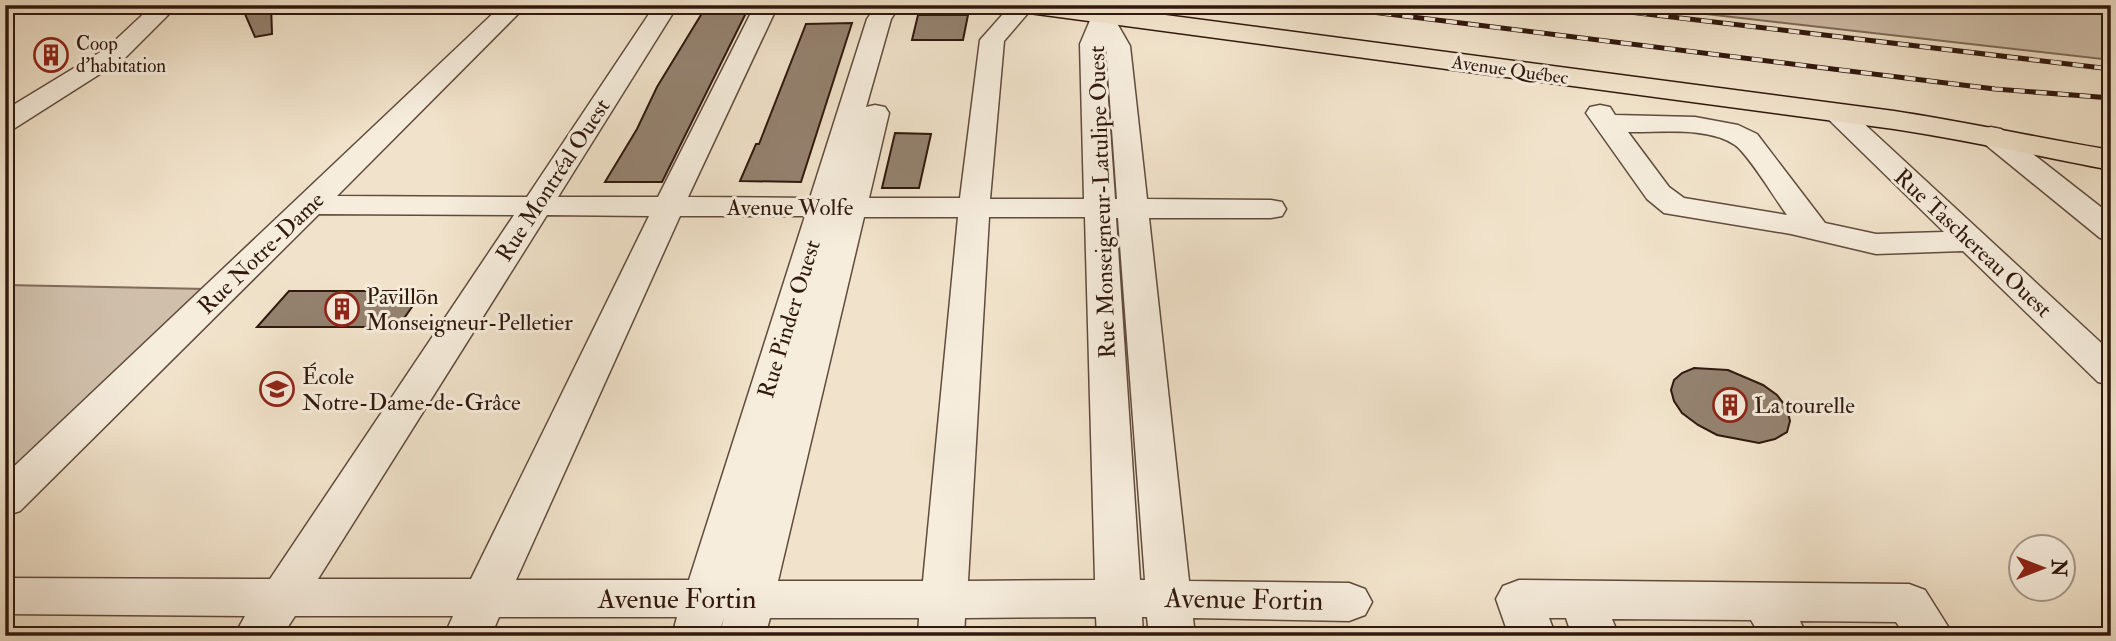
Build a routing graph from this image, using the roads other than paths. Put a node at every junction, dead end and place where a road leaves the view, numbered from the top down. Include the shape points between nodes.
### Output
1 (18, 5) edge
2 (167, 5) edge
3 (516, 5) edge
4 (667, 5) edge
5 (766, 5) edge
6 (889, 5) edge
7 (899, 5) edge
8 (1027, 5) edge
9 (5, 8) edge
10 (1102, 16) junction
11 (1836, 113) junction
12 (5, 122) edge
13 (1991, 135) junction
14 (2111, 146) edge
15 (2111, 160) edge
16 (310, 205) junction
17 (536, 206) junction
18 (668, 207) junction
19 (836, 208) junction
20 (974, 208) junction
21 (1117, 208) junction
22 (1271, 209) dead end
23 (1814, 230) junction
24 (2111, 231) edge
25 (1972, 242) junction
26 (2111, 373) edge
27 (5, 500) edge
28 (5, 596) edge
29 (282, 598) junction
30 (1349, 602) dead end
31 (476, 617) edge
32 (700, 617) edge
33 (1119, 617) edge
34 (1170, 617) edge
35 (1526, 617) edge
36 (746, 618) edge
37 (943, 618) edge
38 (1588, 618) edge
39 (1774, 619) edge
40 (1920, 619) edge
41 (257, 636) edge

1 - 9 street
2 - 12 street via 116,53
3 - 16 street, Rue Notre-Dame
4 - 17 street, Rue Montréal Ouest
5 - 18 street
6 - 19 street, Rue Pinder Ouest via 879,19
7 - 19 street, Rue Pinder Ouest via 898,25
8 - 10 main road, Avenue Québec
8 - 20 street via 992,40
10 - 11 main road, Avenue Québec
10 - 21 street, Rue Monseigneur-Latulipe Ouest via 1092,44
11 - 13 main road, Avenue Québec
11 - 25 street, Rue Taschereau Ouest
13 - 14 main road, Avenue Québec via 2010,132
13 - 15 main road, Avenue Québec
13 - 24 street
16 - 17 street, Avenue Wolfe
16 - 27 street, Rue Notre-Dame
17 - 18 street, Avenue Wolfe
17 - 29 street, Rue Montréal Ouest
18 - 19 street, Avenue Wolfe
18 - 31 street
19 - 20 street, Avenue Wolfe
19 - 32 street, Rue Pinder Ouest
19 - 36 street, Rue Pinder Ouest
20 - 21 street, Avenue Wolfe
20 - 37 street
21 - 22 street, Avenue Wolfe
21 - 33 street, Rue Monseigneur-Latulipe Ouest
21 - 34 street, Rue Monseigneur-Latulipe Ouest
23 - 23 street via 1675,205 1658,193 1604,118 1695,125 1747,140
23 - 25 street via 1876,244
25 - 26 street, Rue Taschereau Ouest
28 - 29 street, Avenue Fortin
29 - 31 street, Avenue Fortin
29 - 41 street, Rue Montréal Ouest
30 - 34 street, Avenue Fortin
31 - 32 street, Avenue Fortin
32 - 36 street, Avenue Fortin
33 - 34 street, Avenue Fortin
33 - 37 street, Avenue Fortin
35 - 38 street
36 - 37 street, Avenue Fortin
38 - 39 street
39 - 40 street

